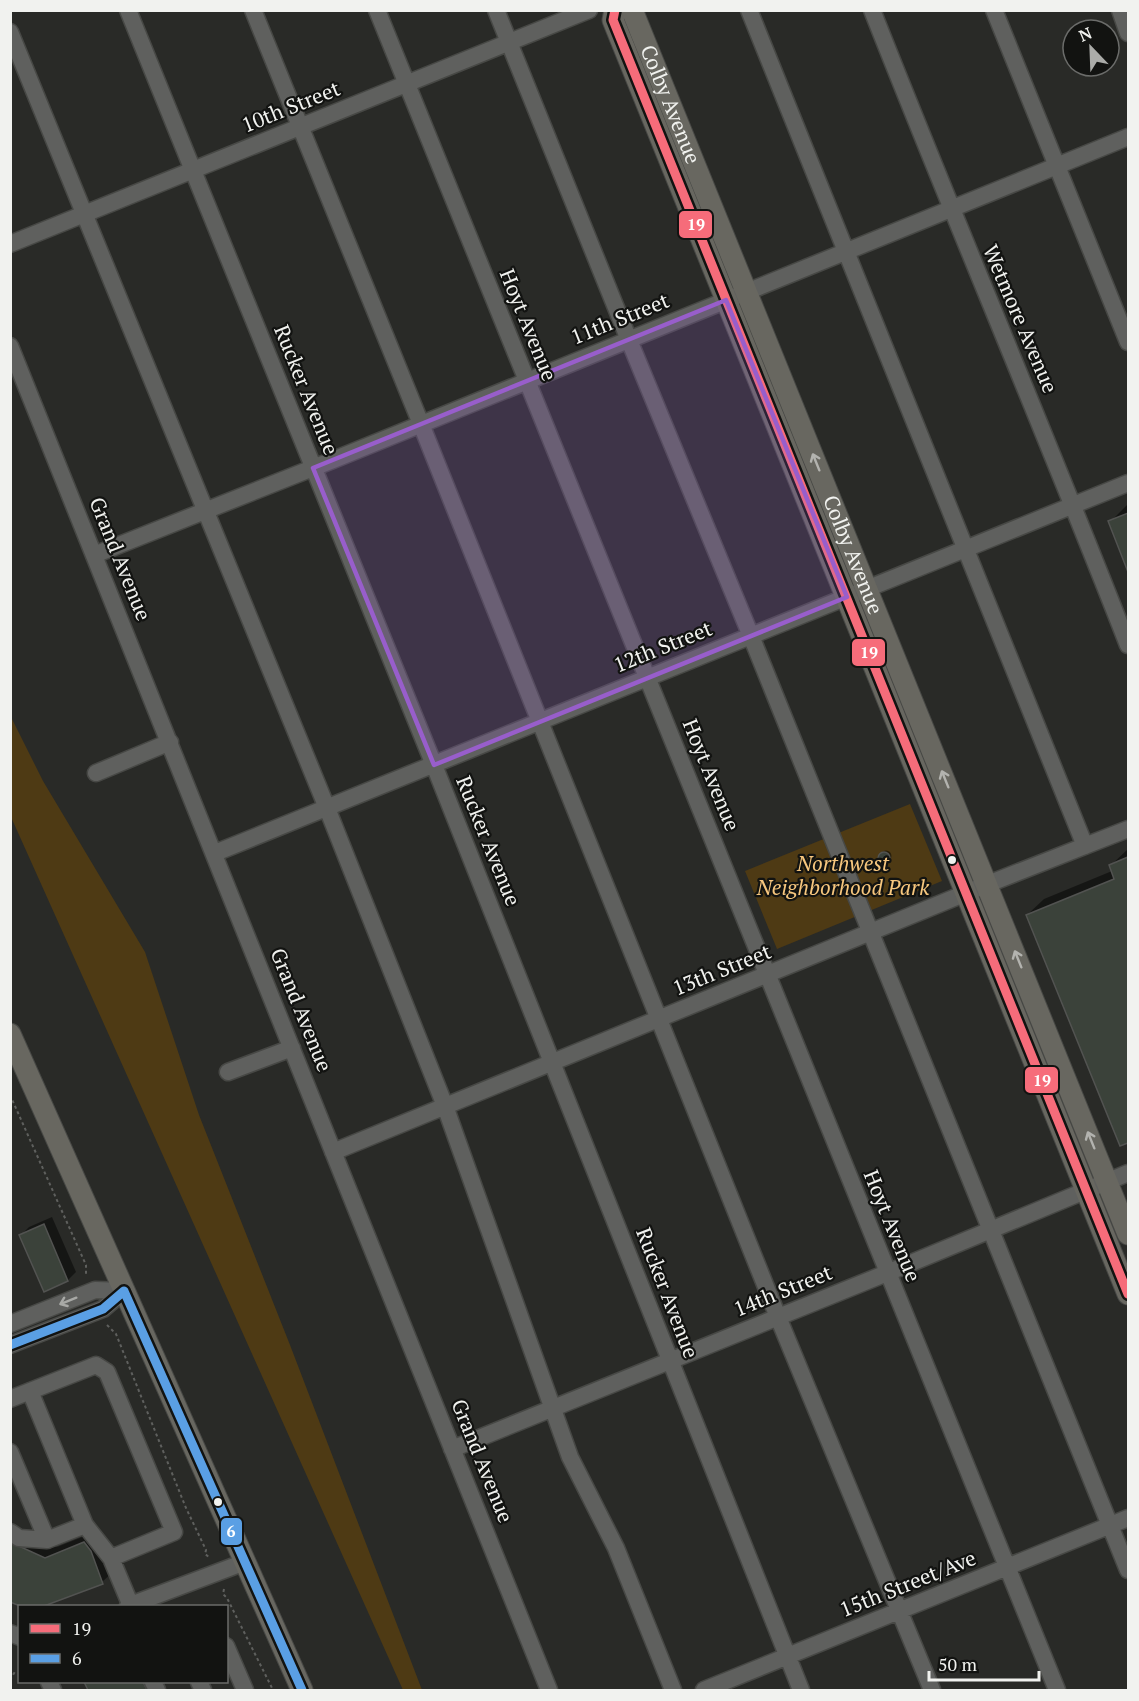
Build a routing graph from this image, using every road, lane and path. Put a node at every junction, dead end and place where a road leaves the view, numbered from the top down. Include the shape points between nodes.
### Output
1 (128, 10) edge
2 (253, 10) edge
3 (376, 10) edge
4 (496, 10) edge
5 (589, 10) edge
6 (615, 10) edge
7 (632, 10) edge
8 (748, 10) edge
9 (872, 10) edge
10 (994, 10) edge
11 (1120, 10) edge
12 (10, 32) edge
13 (1128, 33) edge
14 (508, 43) junction
15 (406, 84) junction
16 (300, 127) junction
17 (1128, 137) edge
18 (1057, 166) junction
19 (193, 170) junction
20 (950, 210) junction
21 (85, 214) junction
22 (10, 244) edge
23 (846, 252) junction
24 (747, 292) junction
25 (726, 300) junction
26 (629, 340) junction
27 (1128, 342) edge
28 (10, 346) edge
29 (527, 381) junction
30 (421, 424) junction
31 (313, 468) junction
32 (1128, 483) edge
33 (1074, 505) junction
34 (206, 510) junction
35 (965, 549) junction
36 (94, 555) junction
37 (868, 588) junction
38 (847, 597) junction
39 (752, 636) junction
40 (1128, 645) edge
41 (647, 678) junction
42 (539, 722) junction
43 (170, 742) junction
44 (434, 765) junction
45 (96, 773) dead end
46 (327, 808) junction
47 (1128, 829) edge
48 (1085, 846) junction
49 (215, 853) junction
50 (988, 884) junction
51 (966, 893) junction
52 (871, 933) junction
53 (767, 976) junction
54 (659, 1020) junction
55 (10, 1034) edge
56 (292, 1048) junction
57 (552, 1063) junction
58 (228, 1072) dead end
59 (10, 1095) edge
60 (445, 1106) junction
61 (333, 1152) junction
62 (1128, 1173) edge
63 (1107, 1182) junction
64 (1086, 1190) junction
65 (990, 1229) junction
66 (1128, 1234) edge
67 (887, 1274) junction
68 (90, 1278) dead end
69 (124, 1291) junction
70 (1128, 1294) edge
71 (778, 1317) junction
72 (108, 1322) dead end
73 (10, 1324) edge
74 (10, 1346) edge
75 (669, 1362) junction
76 (30, 1391) junction
77 (10, 1399) edge
78 (552, 1409) junction
79 (453, 1449) junction
80 (10, 1452) edge
81 (1128, 1518) edge
82 (85, 1525) junction
83 (1110, 1526) junction
84 (10, 1532) edge
85 (47, 1540) junction
86 (209, 1557) dead end
87 (111, 1558) junction
88 (244, 1562) junction
89 (1007, 1568) junction
90 (1128, 1570) edge
91 (224, 1589) dead end
92 (130, 1605) edge
93 (133, 1605) edge
94 (899, 1611) junction
95 (228, 1651) edge
96 (787, 1657) junction
97 (16, 1670) dead end
98 (10, 1680) edge
99 (245, 1690) edge
100 (273, 1690) edge
101 (302, 1690) edge
102 (549, 1690) edge
103 (673, 1690) edge
104 (704, 1690) edge
105 (801, 1690) edge
106 (932, 1690) edge
107 (1057, 1690) edge

1 - 19 street, Rucker Avenue
2 - 16 street
3 - 15 street, Hoyt Avenue
4 - 14 street
5 - 14 street, 10th Street
6 - 25 main road, Colby Avenue via 613,20
7 - 24 main road, Colby Avenue
8 - 23 street
9 - 20 street, Wetmore Avenue
10 - 18 street
11 - 13 street
12 - 21 street
14 - 15 street, 10th Street
14 - 26 street
15 - 16 street, 10th Street
15 - 29 street, Hoyt Avenue
16 - 19 street, 10th Street
16 - 30 street
17 - 18 street, 11th Street
18 - 20 street, 11th Street
18 - 27 street
19 - 21 street, 10th Street
19 - 31 street, Rucker Avenue
20 - 23 street, 11th Street
20 - 33 street, Wetmore Avenue
21 - 22 street, 10th Street
21 - 34 street
23 - 24 street, 11th Street
23 - 35 street
24 - 25 street, 11th Street
37 -> 24 main road, Colby Avenue
25 - 26 street, 11th Street
25 - 38 main road, Colby Avenue
26 - 29 street, 11th Street
26 - 39 street
28 - 36 street, Grand Avenue
29 - 30 street, 11th Street
29 - 41 street, Hoyt Avenue
30 - 31 street, 11th Street
30 - 42 street
31 - 34 street, 11th Street
31 - 44 street, Rucker Avenue
32 - 33 street, 12th Street
33 - 35 street, 12th Street
33 - 40 street, Wetmore Avenue
34 - 36 street, 11th Street
34 - 46 street
35 - 37 street, 12th Street
35 - 48 street
36 - 43 street, Grand Avenue
37 - 38 street, 12th Street
50 -> 37 main road, Colby Avenue
38 - 39 street, 12th Street
38 - 51 main road, Colby Avenue
39 - 41 street, 12th Street
39 - 52 street
41 - 42 street, 12th Street
41 - 53 street, Hoyt Avenue
42 - 44 street, 12th Street
42 - 54 street
43 - 45 street
43 - 49 street, Grand Avenue
44 - 46 street, 12th Street
44 - 57 street, Rucker Avenue
46 - 49 street, 12th Street
46 - 60 street
47 - 48 street, 13th Street
48 - 50 street, 13th Street
49 - 56 street, Grand Avenue
50 - 51 street, 13th Street
63 -> 50 main road, Colby Avenue
51 - 52 street, 13th Street
51 - 64 main road, Colby Avenue
52 - 53 street, 13th Street
52 - 65 street
53 - 54 street, 13th Street
53 - 67 street, Hoyt Avenue
54 - 57 street, 13th Street
54 - 71 street
55 - 69 main road
56 - 58 street
56 - 61 street, Grand Avenue
57 - 60 street, 13th Street
57 - 75 street, Rucker Avenue
59 - 68 path via 86,1265 84,1276
60 - 61 street, 13th Street
60 - 78 street
61 - 79 street, Grand Avenue
62 - 63 street, 14th Street
63 - 64 street, 14th Street
63 - 66 main road, Colby Avenue
64 - 65 street, 14th Street
64 - 70 main road, Colby Avenue
65 - 67 street, 14th Street
65 - 83 street
67 - 71 street, 14th Street
67 - 89 street, Hoyt Avenue
69 -> 73 street via 95,1290
69 - 74 street via 103,1309
69 - 88 main road
71 - 75 street, 14th Street
71 - 94 street
72 - 86 path
75 - 78 street, 14th Street
75 - 96 street, Rucker Avenue
76 - 77 street
76 - 82 street
76 - 87 street via 96,1365 107,1372 174,1532
78 - 79 street, 14th Street
78 - 103 street via 570,1457 616,1548
79 - 102 street, Grand Avenue
80 - 85 street
81 - 83 street, 15th Street/Ave
82 - 85 street
82 - 87 street
83 - 89 street, 15th Street/Ave
83 - 90 street
84 - 85 street via 19,1538
87 - 92 street
88 - 93 street
88 - 101 main road
89 - 94 street, 15th Street/Ave
89 - 107 street, Hoyt Avenue
91 - 100 path via 223,1594
94 - 96 street, 15th Street/Ave
94 - 106 street
95 - 99 street
96 - 104 street, 15th Street/Ave
96 - 105 street, Rucker Avenue
97 - 98 path

